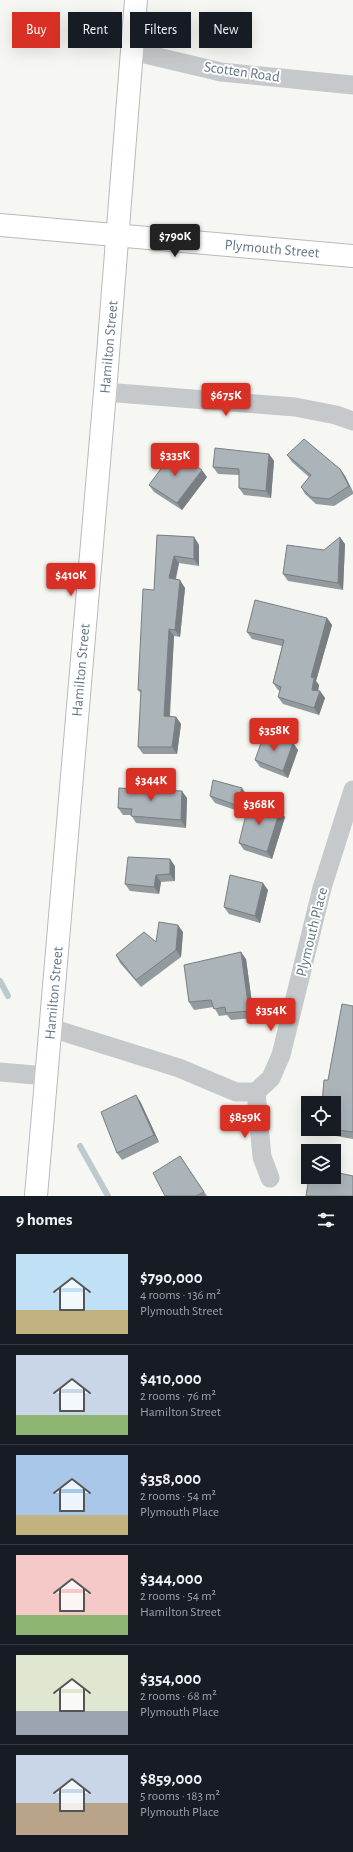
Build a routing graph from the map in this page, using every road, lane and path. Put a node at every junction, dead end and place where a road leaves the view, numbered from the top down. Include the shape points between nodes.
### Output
1 (136, 0) edge
2 (132, 51) junction
3 (353, 85) edge
4 (0, 225) edge
5 (118, 236) junction
6 (353, 256) edge
7 (105, 392) junction
8 (353, 421) edge
9 (353, 790) edge
10 (51, 1028) junction
11 (0, 1072) edge
12 (46, 1076) junction
13 (256, 1092) junction
14 (270, 1178) dead end
15 (36, 1196) edge

1 - 2 street, Hamilton Street
2 - 3 street, Scotten Road via 221,72
2 - 5 street, Hamilton Street
4 - 5 street, Plymouth Street
5 - 6 street, Plymouth Street
5 - 7 street, Hamilton Street
7 - 8 street via 296,407
7 - 10 street, Hamilton Street
9 - 13 street, Plymouth Place via 322,888 281,1055 271,1078
10 - 12 street, Hamilton Street
10 - 13 street via 179,1068 236,1092
11 - 12 street
12 - 15 street, Hamilton Street
13 - 14 street via 262,1157

